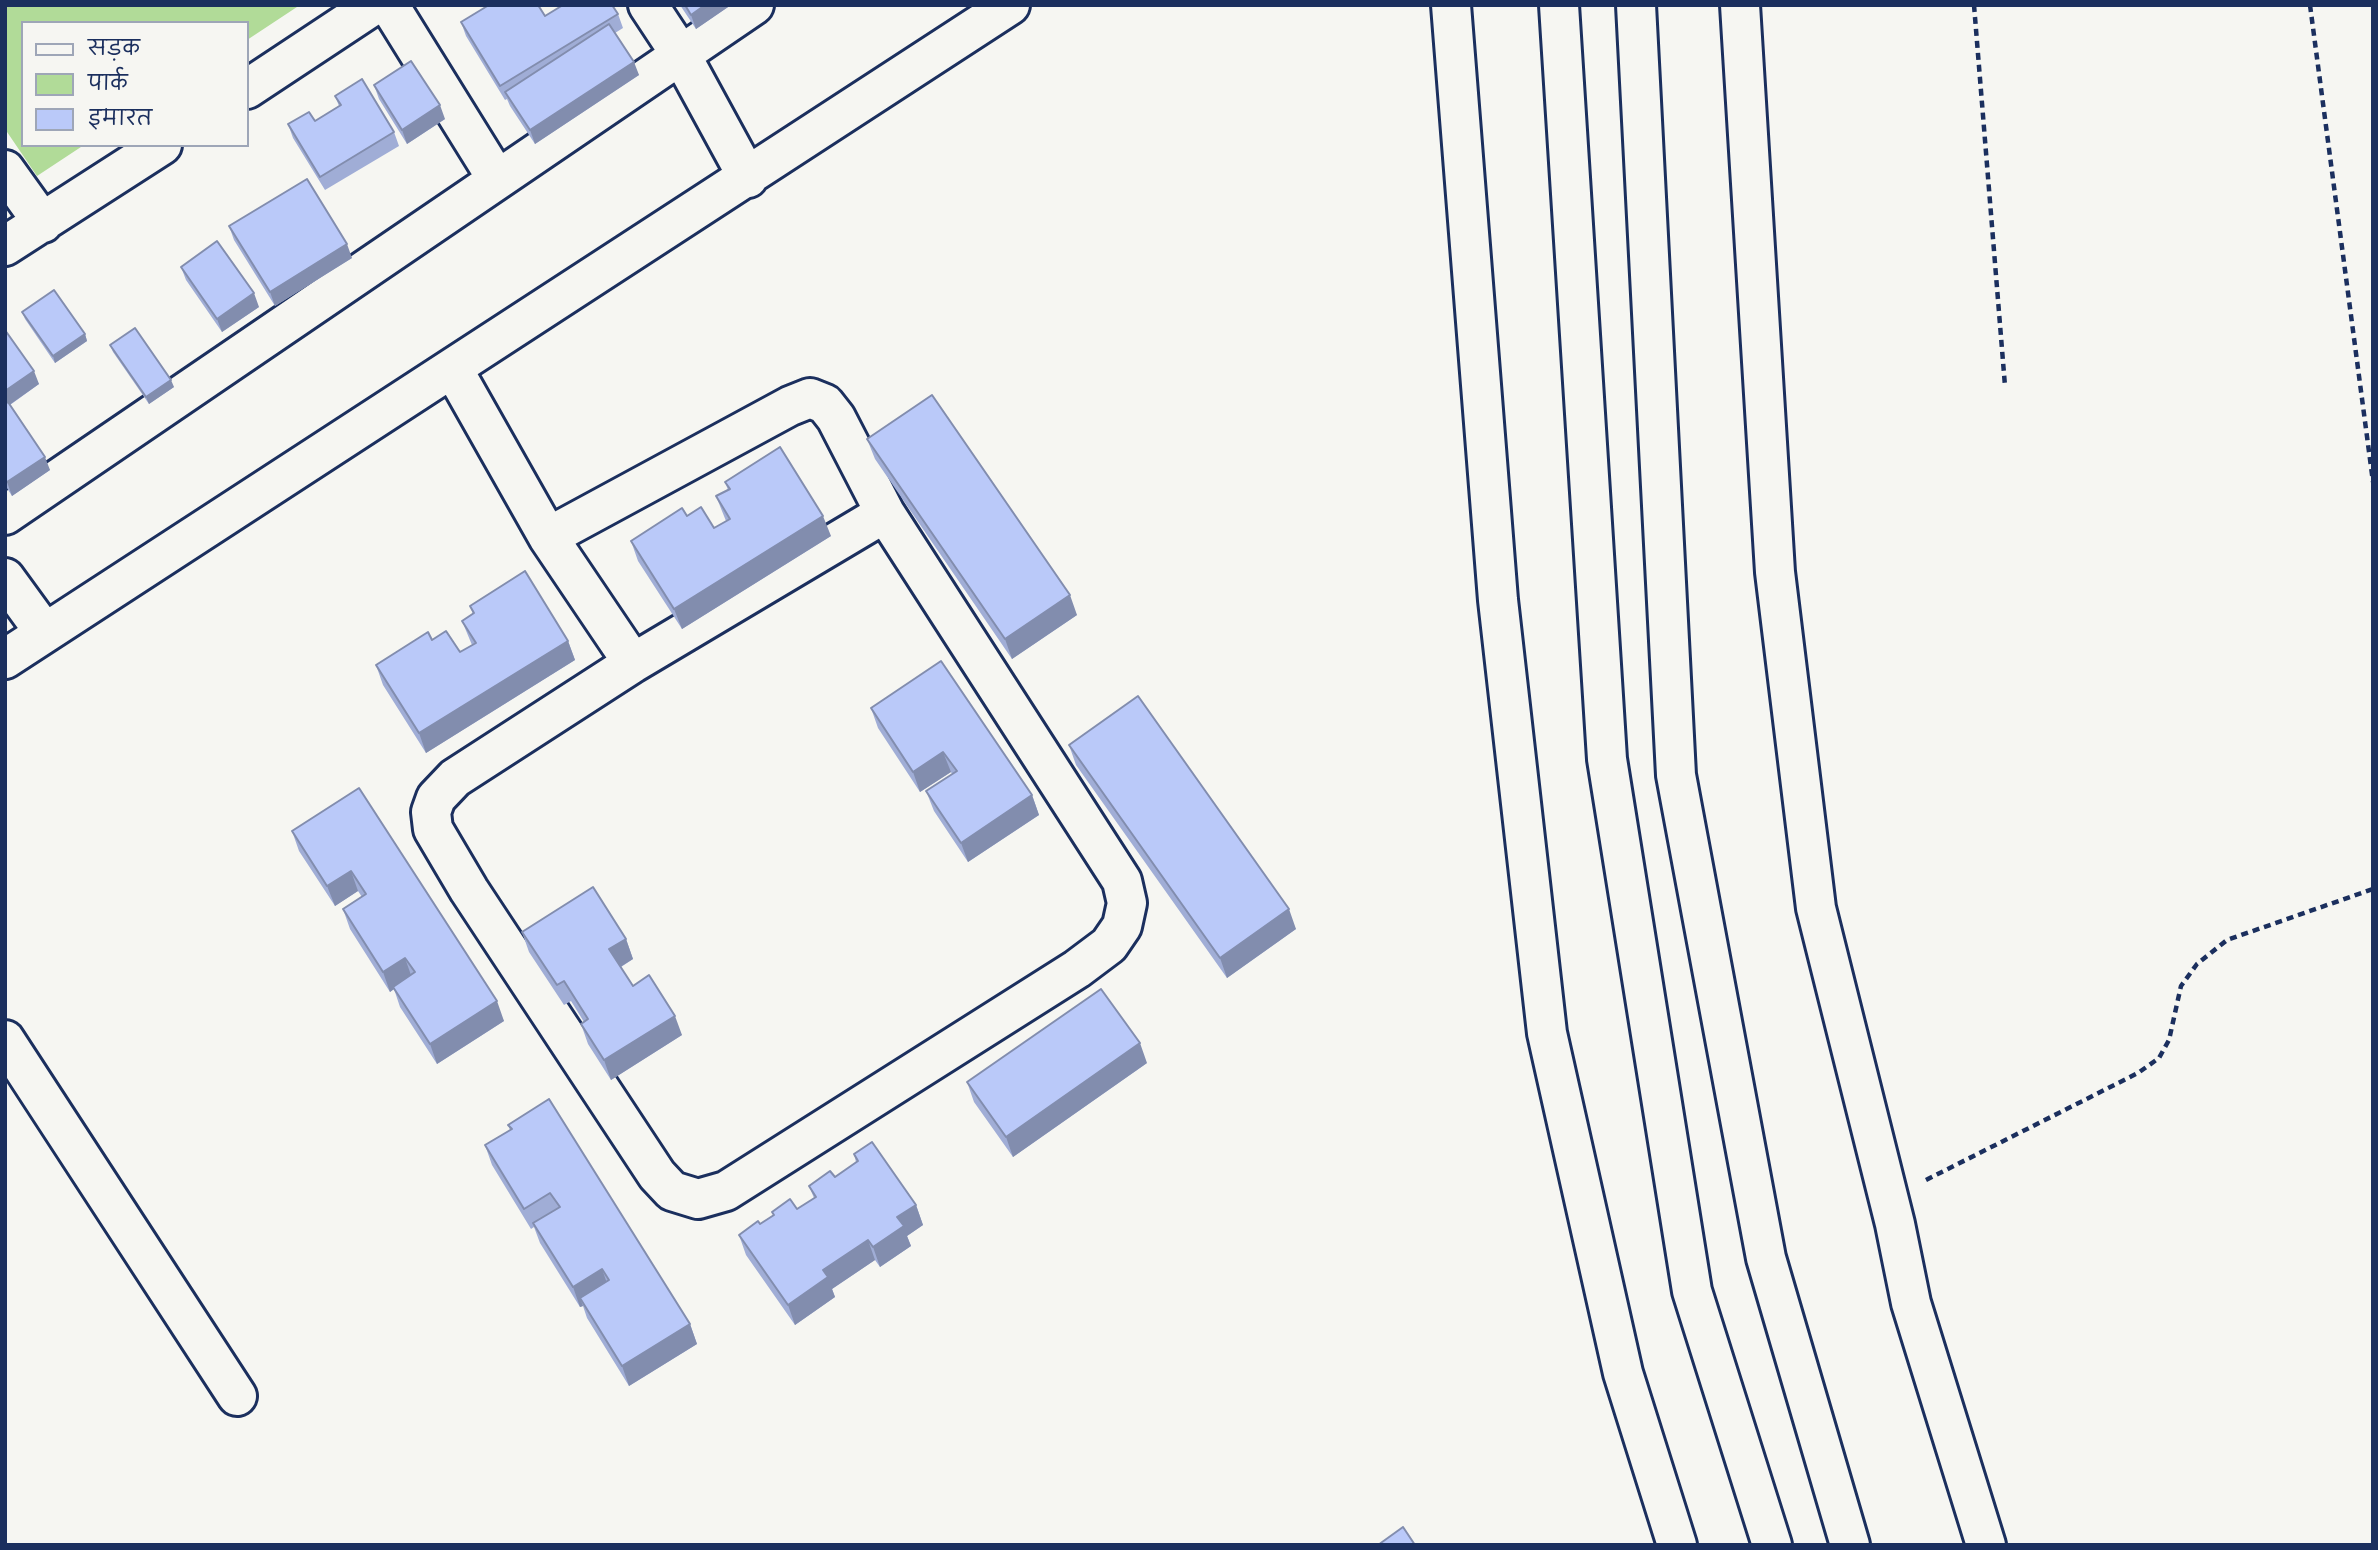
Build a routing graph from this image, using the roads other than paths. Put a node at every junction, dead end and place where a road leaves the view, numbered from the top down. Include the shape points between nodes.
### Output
1 (374, 5) edge
2 (390, 5) edge
3 (648, 5) edge
4 (754, 5) edge
5 (1010, 5) edge
6 (1451, 5) edge
7 (1559, 5) edge
8 (1636, 5) edge
9 (1740, 5) edge
10 (681, 55) junction
11 (248, 88) edge
12 (159, 147) edge
13 (5, 170) edge
14 (748, 178) junction
15 (497, 179) junction
16 (43, 223) junction
17 (5, 246) edge
18 (453, 369) junction
19 (885, 513) junction
20 (5, 515) edge
21 (548, 537) junction
22 (5, 578) edge
23 (45, 633) junction
24 (5, 659) edge
25 (633, 663) junction
26 (5, 1040) edge
27 (237, 1396) dead end
28 (1676, 1545) edge
29 (1772, 1545) edge
30 (1850, 1545) edge
31 (1986, 1545) edge

1 - 11 street
2 - 15 street
3 - 10 street
4 - 10 street
5 - 14 street
6 - 28 street via 1498,600 1547,1032 1623,1373
7 - 29 street via 1607,759 1692,1291
8 - 30 street via 1676,775 1766,1258
9 - 31 street via 1775,572 1814,894 1917,1325
10 - 14 street
10 - 15 street
12 - 16 street
13 - 16 street
14 - 18 street
15 - 20 street
16 - 17 street
18 - 21 street
18 - 23 street
19 - 21 street via 836,418 825,404 810,398
19 - 25 street
19 - 25 street via 1122,881 1127,903 1122,926 1110,945 1077,969 726,1191 698,1199 673,1191 657,1175 433,829 431,812 436,798 455,778
21 - 25 street
22 - 23 street
23 - 24 street
26 - 27 street

